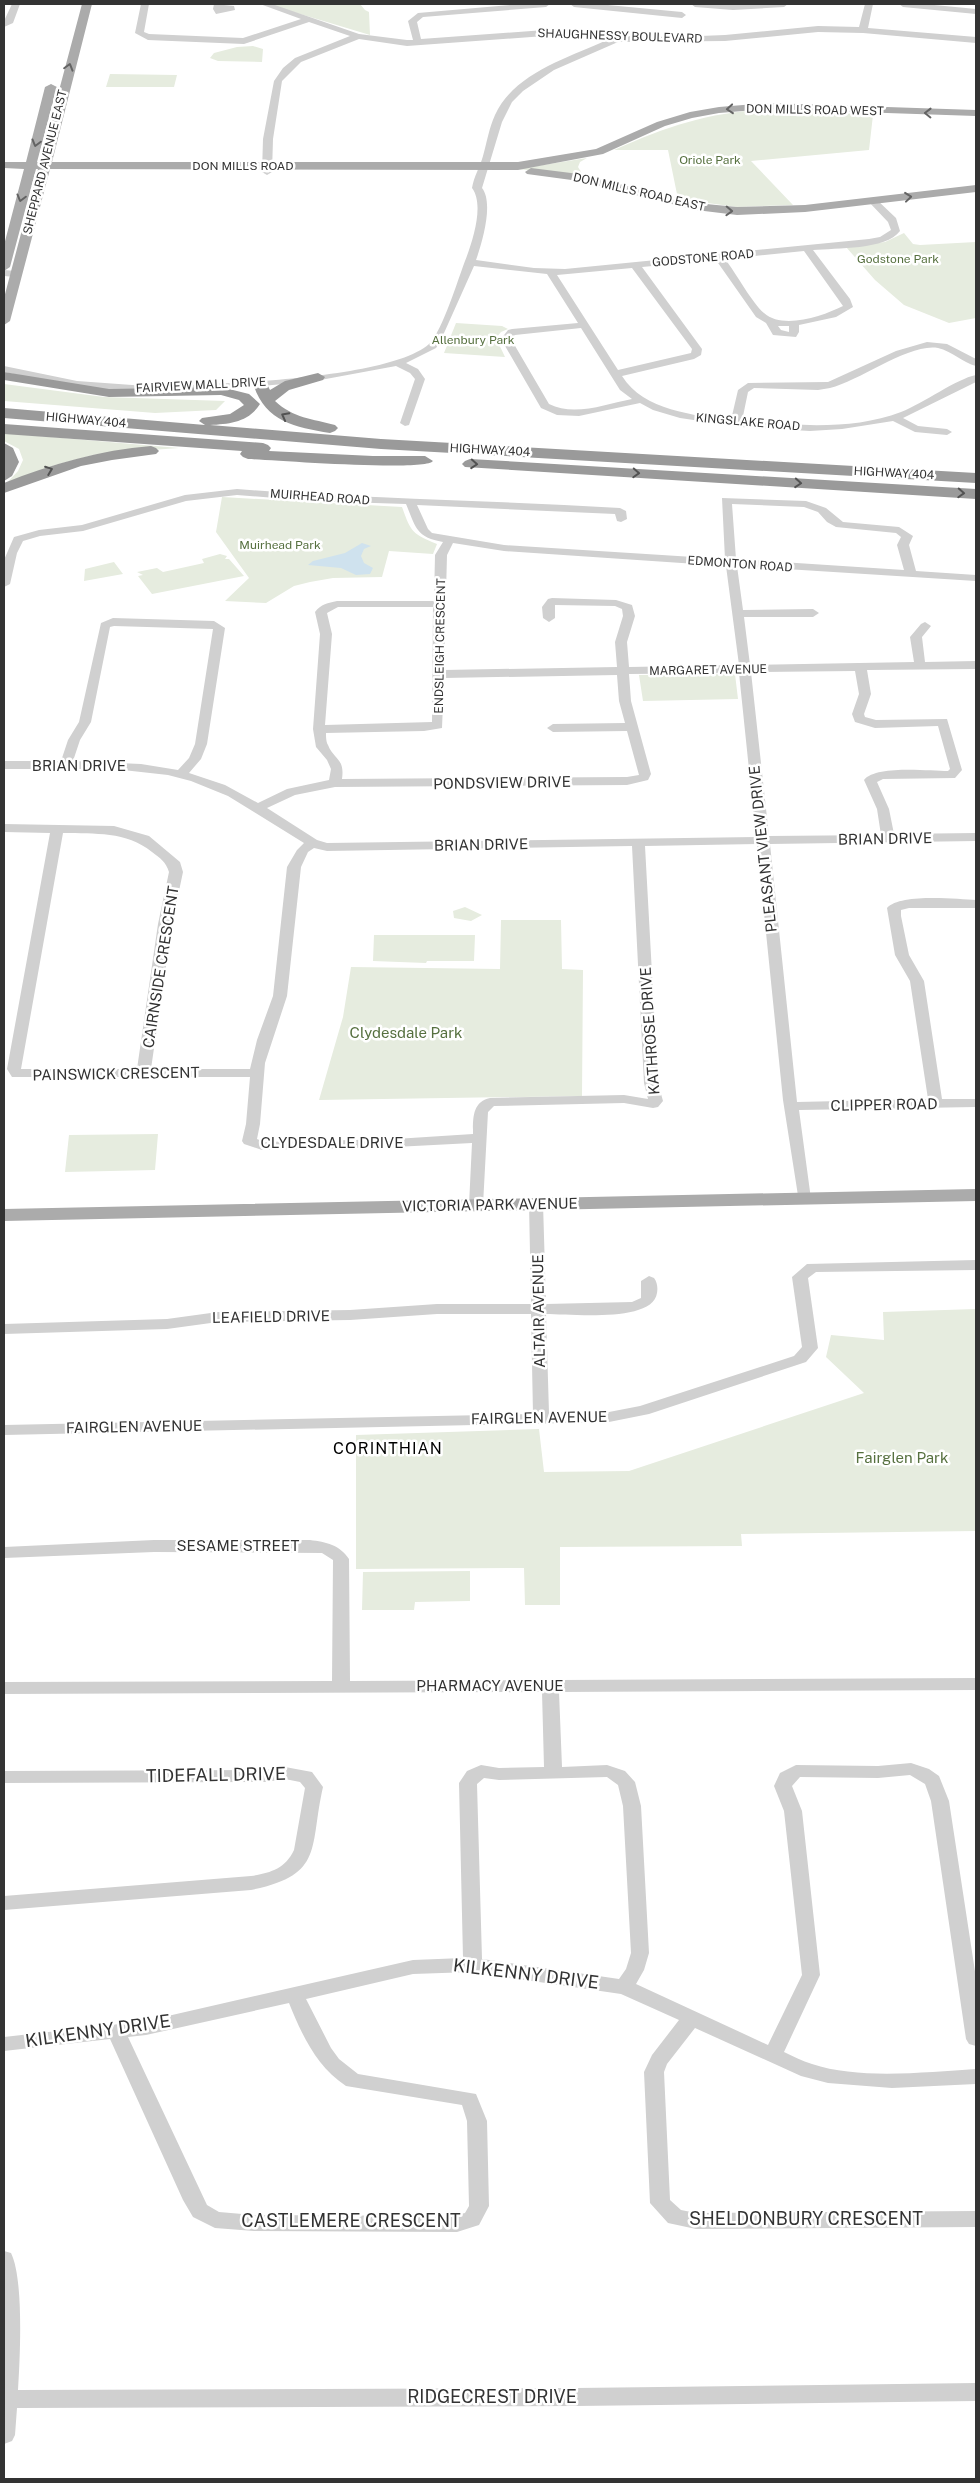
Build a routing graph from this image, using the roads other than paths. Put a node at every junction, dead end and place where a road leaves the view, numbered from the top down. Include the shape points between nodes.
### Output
1 (16, 4) edge
2 (87, 4) edge
3 (145, 4) edge
4 (254, 4) edge
5 (546, 4) edge
6 (574, 4) edge
7 (691, 4) edge
8 (695, 4) edge
9 (784, 4) edge
10 (870, 4) edge
11 (903, 4) edge
12 (267, 5) edge
13 (607, 6) edge
14 (958, 6) edge
15 (976, 12) edge
16 (307, 20) junction
17 (679, 21) junction
18 (4, 24) edge
19 (864, 30) junction
20 (358, 36) junction
21 (617, 39) junction
22 (675, 40) junction
23 (976, 40) edge
24 (418, 43) junction
25 (55, 72) dead end
26 (976, 113) edge
27 (599, 152) junction
28 (4, 165) edge
29 (29, 168) junction
30 (45, 168) junction
31 (266, 169) junction
32 (4, 170) edge
33 (482, 170) junction
34 (596, 181) junction
35 (976, 189) edge
36 (873, 201) junction
37 (806, 248) junction
38 (719, 257) junction
39 (470, 262) junction
40 (634, 264) junction
41 (4, 267) edge
42 (550, 272) junction
43 (10, 275) edge
44 (4, 321) edge
45 (584, 325) junction
46 (399, 363) junction
47 (976, 363) edge
48 (4, 369) edge
49 (616, 374) junction
50 (4, 376) edge
51 (318, 377) junction
52 (976, 378) edge
53 (254, 384) junction
54 (641, 400) junction
55 (260, 403) junction
56 (4, 405) edge
57 (4, 414) edge
58 (895, 418) junction
59 (4, 423) edge
60 (405, 423) dead end
61 (736, 423) junction
62 (4, 429) edge
63 (947, 432) dead end
64 (4, 448) edge
65 (269, 448) junction
66 (537, 453) junction
67 (425, 461) junction
68 (784, 466) junction
69 (4, 476) edge
70 (976, 478) edge
71 (4, 488) edge
72 (976, 494) edge
73 (410, 502) junction
74 (621, 519) dead end
75 (450, 539) junction
76 (731, 563) junction
77 (911, 575) junction
78 (976, 578) edge
79 (4, 584) edge
80 (439, 604) junction
81 (814, 613) dead end
82 (738, 614) junction
83 (549, 618) dead end
84 (925, 626) dead end
85 (976, 665) edge
86 (920, 666) junction
87 (860, 667) junction
88 (745, 670) junction
89 (625, 671) junction
90 (439, 674) junction
91 (631, 727) junction
92 (319, 728) junction
93 (552, 728) dead end
94 (4, 765) edge
95 (65, 766) junction
96 (181, 774) junction
97 (335, 783) junction
98 (256, 809) junction
99 (4, 828) edge
100 (57, 828) junction
101 (976, 837) edge
102 (888, 839) junction
103 (762, 841) junction
104 (312, 842) junction
105 (638, 842) junction
106 (976, 904) edge
107 (144, 1072) junction
108 (257, 1072) junction
109 (976, 1103) edge
110 (936, 1104) junction
111 (791, 1106) junction
112 (478, 1138) junction
113 (976, 1195) edge
114 (804, 1198) junction
115 (536, 1203) junction
116 (476, 1206) junction
117 (4, 1215) edge
118 (976, 1265) edge
119 (649, 1281) dead end
120 (539, 1309) junction
121 (4, 1329) edge
122 (541, 1418) junction
123 (4, 1430) edge
124 (4, 1554) edge
125 (976, 1684) edge
126 (550, 1685) junction
127 (341, 1686) junction
128 (4, 1688) edge
129 (553, 1772) junction
130 (4, 1777) edge
131 (4, 1903) edge
132 (471, 1965) junction
133 (624, 1987) junction
134 (294, 1993) junction
135 (692, 2018) junction
136 (116, 2032) junction
137 (976, 2039) edge
138 (4, 2044) edge
139 (772, 2055) junction
140 (976, 2077) edge
141 (976, 2218) edge
142 (4, 2258) edge
143 (976, 2392) edge
144 (8, 2400) junction
145 (4, 2435) edge

1 - 18 street via 10,22
30 -> 2 main road, SHEPPARD AVENUE EAST
3 - 16 street via 139,33 148,37 244,41
4 - 12 street, SHAUGHNESSY BOULEVARD
5 - 24 street via 421,15 412,22
6 - 13 street
7 - 17 street
8 - 9 street via 733,7
10 - 19 street
11 - 14 street
12 - 16 street, SHAUGHNESSY BOULEVARD
13 - 17 street
14 - 15 street
16 - 20 street, SHAUGHNESSY BOULEVARD
17 - 22 street
19 - 22 street, SHAUGHNESSY BOULEVARD via 818,29
19 - 23 street, SHAUGHNESSY BOULEVARD
20 - 24 street, SHAUGHNESSY BOULEVARD
20 - 31 street via 298,60 278,81
21 - 22 street, SHAUGHNESSY BOULEVARD
21 - 24 street, SHAUGHNESSY BOULEVARD via 549,32
21 - 33 street via 544,73 521,88 500,113
25 -> 29 main road, SHEPPARD AVENUE EAST
26 -> 27 main road, DON MILLS ROAD WEST via 768,106 719,110 662,124
27 - 33 main road, DON MILLS ROAD WEST via 538,164
27 - 34 main road via 586,161 584,167
28 - 29 main road, DON MILLS ROAD
29 - 30 main road, DON MILLS ROAD
29 - 32 main road, DON MILLS ROAD
29 -> 41 main road, SHEPPARD AVENUE EAST
30 - 31 main road, DON MILLS ROAD
30 - 43 main road, SHEPPARD AVENUE EAST
31 - 33 main road, DON MILLS ROAD
33 - 34 main road, DON MILLS ROAD EAST via 534,172
33 - 39 street, FAIRVIEW MALL DRIVE via 477,188 481,193 479,236
34 -> 36 main road, DON MILLS ROAD EAST via 674,202 720,210 804,209
36 -> 35 main road, DON MILLS ROAD EAST
36 - 37 street, GODSTONE ROAD via 894,220 896,226 892,234 876,241
37 - 38 street, GODSTONE ROAD
37 - 38 street via 848,307 840,312 794,323 792,335 785,336 777,333 770,321 760,315
38 - 40 street, GODSTONE ROAD
39 - 42 street, GODSTONE ROAD
39 - 46 street, FAIRVIEW MALL DRIVE via 437,342
40 - 42 street, GODSTONE ROAD
40 - 49 street via 697,349 696,355 690,357
42 - 45 street, KINGSLAKE ROAD
43 - 44 main road, SHEPPARD AVENUE EAST
45 - 49 street, KINGSLAKE ROAD
45 - 54 street via 512,332 506,338 545,406 557,412 579,413
46 - 51 street, FAIRVIEW MALL DRIVE
46 - 60 street via 414,371 420,379
47 - 61 street via 940,345 929,344 830,385 752,385 743,390
48 - 53 street, FAIRVIEW MALL DRIVE via 78,384 119,388
49 - 54 street, KINGSLAKE ROAD via 624,388
50 - 55 highway via 108,393 221,391
51 - 53 street, FAIRVIEW MALL DRIVE
51 - 55 highway via 282,387
52 - 58 street, KINGSLAKE ROAD
53 - 55 highway via 252,398
54 - 61 street, KINGSLAKE ROAD via 670,412
55 - 56 highway via 236,417 208,421
68 -> 55 highway via 754,460 633,449 336,429 290,419
56 - 66 highway via 314,434 510,448
57 - 66 highway, HIGHWAY 404
58 - 61 street, KINGSLAKE ROAD via 830,428
58 - 63 street via 914,428
59 - 65 highway, HIGHWAY 404
62 - 65 highway, HIGHWAY 404
64 - 69 highway via 12,461
65 - 67 highway, HIGHWAY 404
66 - 68 highway, HIGHWAY 404
71 -> 67 highway via 79,461 142,452 196,451
67 -> 72 highway, HIGHWAY 404
68 - 70 highway, HIGHWAY 404
73 - 74 street, MUIRHEAD ROAD via 620,511
73 - 75 street, EDMONTON ROAD via 423,531 429,536
73 - 79 street, MUIRHEAD ROAD via 252,492 185,498 83,528 38,533 18,539 11,553
75 - 76 street, EDMONTON ROAD via 504,548
75 - 80 street, ENDSLEIGH CRESCENT via 442,556
76 - 77 street, EDMONTON ROAD
76 - 77 street, PLEASANT VIEW DRIVE via 726,500 806,504 822,510 840,525 899,530 907,536 903,545
76 - 82 street, PLEASANT VIEW DRIVE
77 - 78 street, EDMONTON ROAD
80 - 90 street, ENDSLEIGH CRESCENT
80 - 92 street via 338,604 324,609 321,616 326,634
81 - 82 street
82 - 88 street, PLEASANT VIEW DRIVE
83 - 89 street, PONDSVIEW DRIVE via 548,607 552,601 628,607 629,616 622,642
84 - 86 street via 916,637
85 - 86 street, MARGARET AVENUE
86 - 87 street, MARGARET AVENUE
87 - 88 street, MARGARET AVENUE
87 - 102 street via 865,694 859,719 874,724 943,722 956,770 946,775 881,775 870,780 883,809
88 - 89 street, MARGARET AVENUE
88 - 103 street, PLEASANT VIEW DRIVE
89 - 90 street, MARGARET AVENUE
89 - 91 street, PONDSVIEW DRIVE via 625,701
90 - 92 street, ENDSLEIGH CRESCENT via 438,725
91 - 93 street
91 - 97 street, PONDSVIEW DRIVE via 637,738 645,774 638,780
92 - 97 street via 322,748 338,769
94 - 95 street, BRIAN DRIVE
95 - 96 street, BRIAN DRIVE via 122,765
95 - 96 street via 74,740 86,722 105,624 214,625 218,628 201,744 195,759
96 - 98 street, BRIAN DRIVE via 222,788
97 - 98 street, PONDSVIEW DRIVE via 291,792
98 - 104 street, BRIAN DRIVE
99 - 100 street, CAIRNSIDE CRESCENT
100 - 107 street, CAIRNSIDE CRESCENT via 129,833 160,851 172,862 176,872 165,924
100 - 107 street, PAINSWICK CRESCENT via 14,1069 17,1074 24,1075
101 - 102 street, BRIAN DRIVE
102 - 103 street, BRIAN DRIVE
103 - 105 street, BRIAN DRIVE
103 - 111 street, PLEASANT VIEW DRIVE
104 - 105 street, BRIAN DRIVE via 359,848
104 - 108 street, CLYDESDALE DRIVE via 303,850 294,868 280,996 264,1040
105 - 112 street, KATHROSE DRIVE via 651,1083 655,1103 624,1098 490,1102 481,1111
106 - 110 street via 901,904 894,908 902,955 917,981
107 - 108 street, PAINSWICK CRESCENT
108 - 112 street, CLYDESDALE DRIVE via 249,1141 254,1144 395,1144
109 - 110 street, CLIPPER ROAD
110 - 111 street, CLIPPER ROAD
111 - 114 street, PLEASANT VIEW DRIVE
112 - 116 street
113 - 114 main road, VICTORIA PARK AVENUE
114 - 115 main road, VICTORIA PARK AVENUE
115 - 116 main road, VICTORIA PARK AVENUE
115 - 120 street, ALTAIR AVENUE
116 - 117 main road, VICTORIA PARK AVENUE
118 - 122 street, FAIRGLEN AVENUE via 812,1267 800,1277 810,1348 800,1359 622,1416
119 - 120 street, LEAFIELD DRIVE via 651,1294 647,1301 635,1306 621,1309
120 - 121 street, LEAFIELD DRIVE via 436,1309 350,1315 218,1317 167,1324
120 - 122 street, ALTAIR AVENUE
122 - 123 street, FAIRGLEN AVENUE
124 - 127 street, SESAME STREET via 154,1546 310,1546 328,1549 341,1559
125 - 126 street, PHARMACY AVENUE
126 - 127 street, PHARMACY AVENUE
126 - 129 street
127 - 128 street, PHARMACY AVENUE
129 - 132 street via 499,1774 481,1771 468,1783 474,1954
129 - 133 street via 594,1773 603,1770 621,1776 630,1788 640,1953 635,1970
130 - 131 street, TIDEFALL DRIVE via 266,1776 285,1773 306,1777 314,1787 307,1844 296,1866 276,1877 251,1883
132 - 133 street, KILKENNY DRIVE
132 - 134 street, KILKENNY DRIVE via 413,1967
133 - 135 street, KILKENNY DRIVE
134 - 136 street, KILKENNY DRIVE via 146,2028
134 - 136 street, CASTLEMERE CRESCENT via 321,2050 338,2072 353,2081 469,2099 476,2121 479,2206 475,2218 465,2224 215,2220 200,2212 193,2200
135 - 139 street, KILKENNY DRIVE
135 - 141 street, SHELDONBURY CRESCENT via 659,2060 654,2072 660,2203 674,2218 696,2221
136 - 138 street, KILKENNY DRIVE
137 - 139 street via 940,1801 932,1781 911,1769 796,1771 786,1778 783,1786 793,1811 811,1974
139 - 140 street, KILKENNY DRIVE via 808,2071 839,2078
142 - 144 street via 11,2315
143 - 144 street, RIDGECREST DRIVE
144 - 145 street

